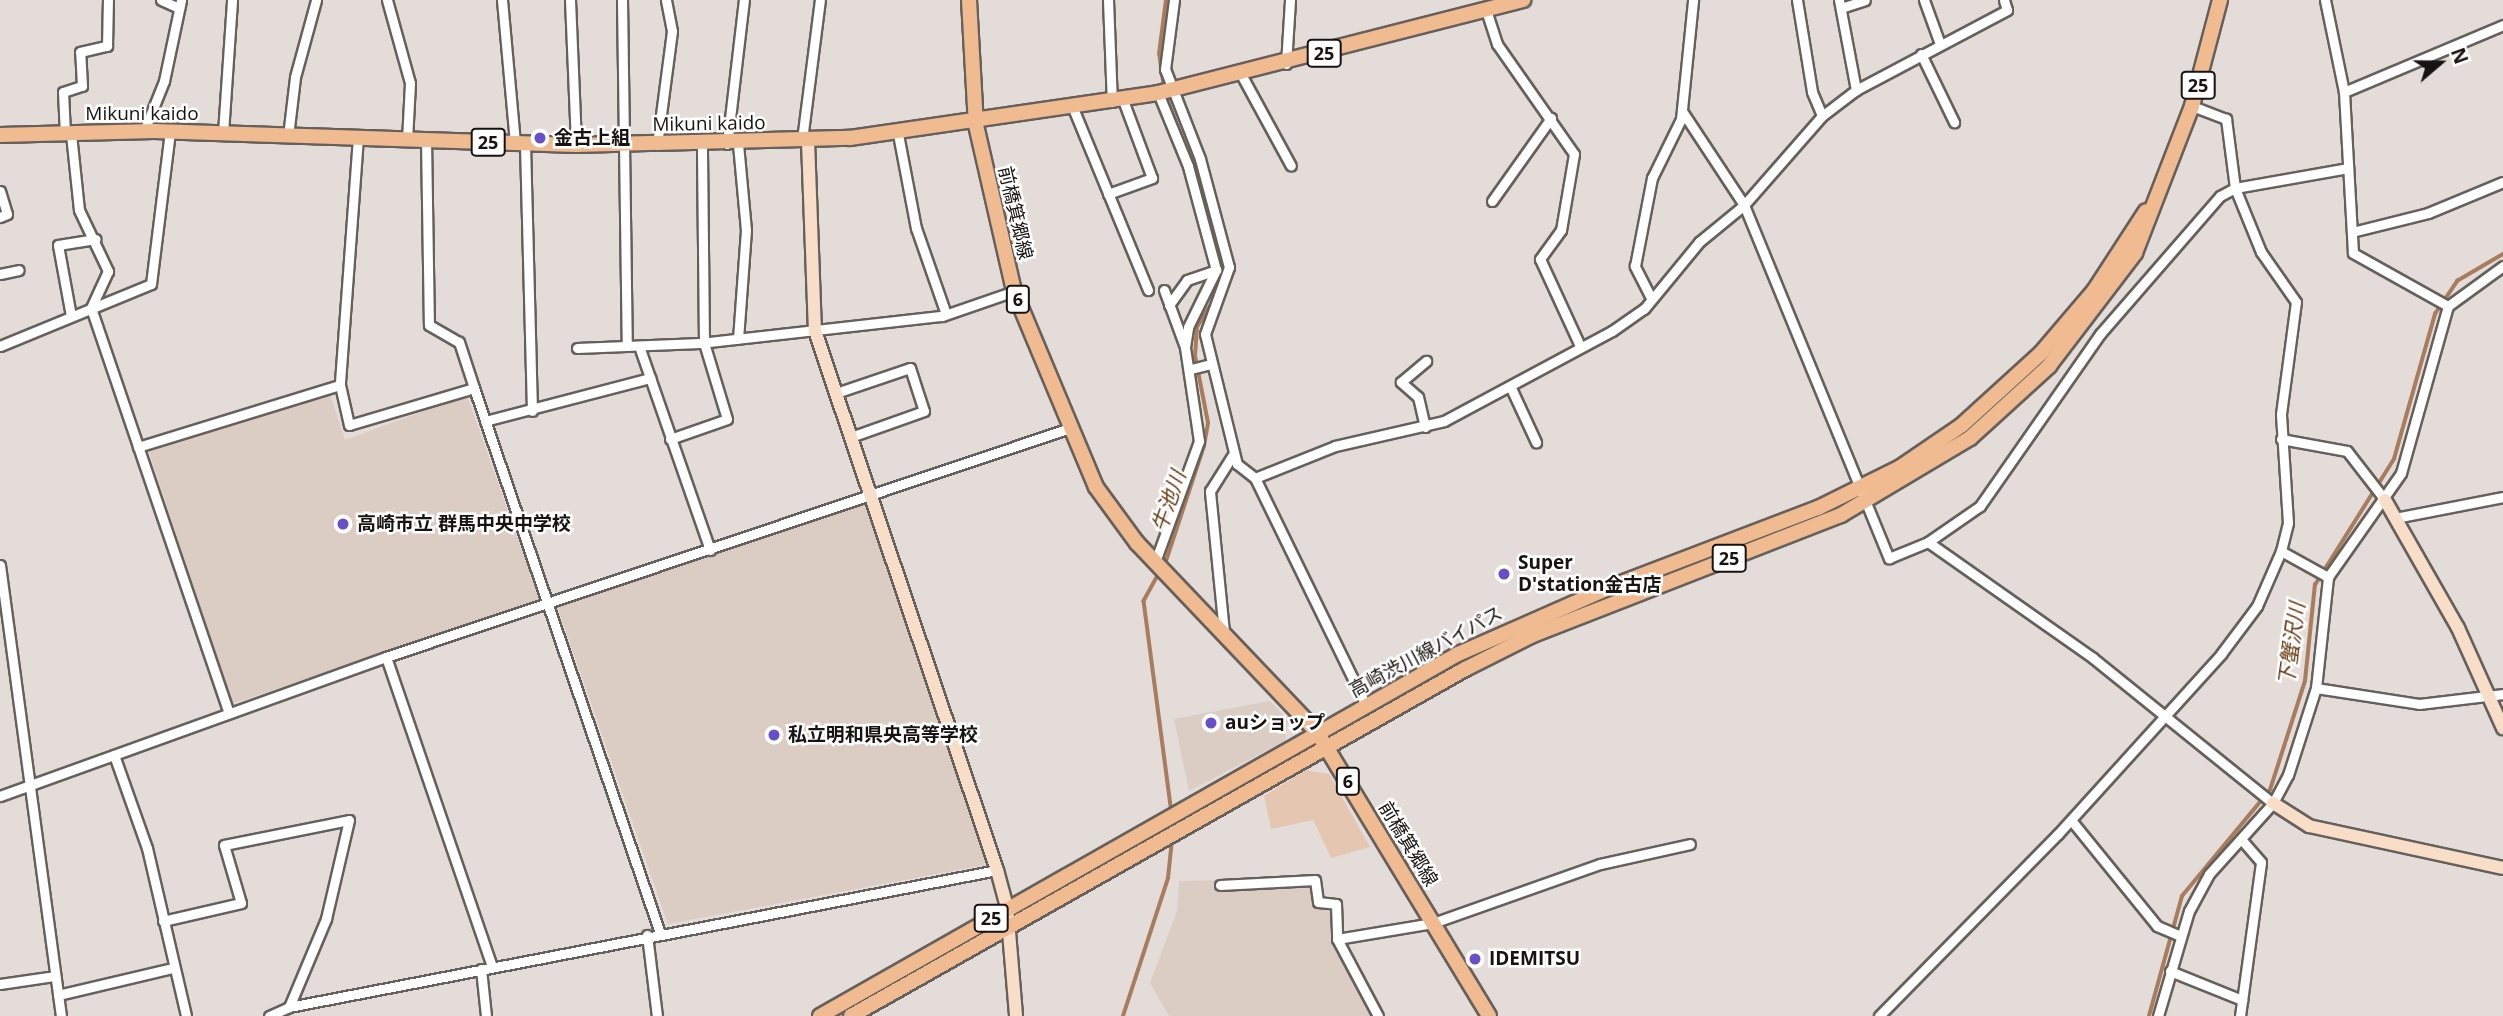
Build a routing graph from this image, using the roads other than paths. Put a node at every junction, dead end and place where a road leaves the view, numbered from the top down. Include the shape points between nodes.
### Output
1 (108, 0) edge
2 (161, 0) edge
3 (232, 0) edge
4 (316, 0) edge
5 (387, 0) edge
6 (502, 0) edge
7 (570, 0) edge
8 (622, 0) edge
9 (666, 0) edge
10 (744, 0) edge
11 (820, 0) edge
12 (969, 0) edge
13 (1108, 0) edge
14 (1174, 0) edge
15 (1290, 0) edge
16 (1522, 0) edge
17 (1693, 0) edge
18 (1797, 0) edge
19 (1865, 0) edge
20 (1924, 0) edge
21 (2004, 0) edge
22 (2220, 0) edge
23 (2325, 0) edge
24 (180, 4) edge
25 (1840, 4) edge
26 (1482, 7) edge
27 (2503, 25) edge
28 (1940, 44) junction
29 (1921, 54) junction
30 (1286, 64) junction
31 (1242, 76) junction
32 (1856, 90) junction
33 (1166, 92) junction
34 (2344, 92) junction
35 (1117, 101) junction
36 (2192, 106) junction
37 (1073, 108) junction
38 (1682, 111) junction
39 (1822, 116) junction
40 (1551, 118) junction
41 (1955, 122) dead end
42 (976, 125) junction
43 (144, 131) junction
44 (170, 132) junction
45 (223, 133) junction
46 (68, 134) junction
47 (898, 134) junction
48 (0, 135) edge
49 (288, 136) junction
50 (358, 137) junction
51 (407, 139) junction
52 (426, 139) junction
53 (808, 141) junction
54 (520, 144) junction
55 (732, 144) junction
56 (576, 145) junction
57 (622, 145) junction
58 (657, 145) junction
59 (702, 145) junction
60 (1291, 166) dead end
61 (2348, 168) junction
62 (2503, 182) edge
63 (2235, 188) junction
64 (0, 191) edge
65 (1108, 194) junction
66 (1492, 201) dead end
67 (1744, 205) junction
68 (0, 217) edge
69 (2352, 232) junction
70 (96, 239) junction
71 (2503, 266) edge
72 (19, 270) dead end
73 (1216, 270) junction
74 (0, 274) edge
75 (1148, 289) dead end
76 (1164, 290) dead end
77 (1014, 291) junction
78 (1650, 296) junction
79 (1169, 305) junction
80 (2448, 306) junction
81 (91, 308) junction
82 (946, 314) junction
83 (71, 316) junction
84 (815, 331) junction
85 (738, 339) junction
86 (704, 343) junction
87 (0, 346) edge
88 (627, 346) junction
89 (639, 346) junction
90 (1580, 346) junction
91 (1185, 347) junction
92 (577, 348) dead end
93 (1426, 361) dead end
94 (1211, 364) junction
95 (1191, 369) junction
96 (650, 378) junction
97 (340, 384) junction
98 (474, 388) junction
99 (1511, 388) junction
100 (835, 393) junction
101 (532, 411) junction
102 (485, 421) junction
103 (1425, 427) junction
104 (1070, 428) junction
105 (851, 437) junction
106 (670, 439) junction
107 (2281, 439) junction
108 (1536, 442) dead end
109 (138, 447) junction
110 (1234, 453) junction
111 (1255, 478) junction
112 (870, 496) junction
113 (1864, 496) junction
114 (2503, 497) edge
115 (2385, 500) junction
116 (2395, 518) junction
117 (1928, 542) junction
118 (710, 550) junction
119 (2281, 551) junction
120 (0, 565) edge
121 (1161, 568) junction
122 (2328, 577) junction
123 (547, 604) junction
124 (1224, 632) junction
125 (386, 657) junction
126 (2316, 688) junction
127 (2497, 695) edge
128 (1365, 704) junction
129 (229, 713) junction
130 (2163, 718) junction
131 (2503, 728) edge
132 (1317, 732) junction
133 (1327, 746) junction
134 (114, 755) junction
135 (28, 785) junction
136 (0, 796) edge
137 (2273, 803) junction
138 (2071, 820) junction
139 (2241, 839) junction
140 (1690, 844) dead end
141 (2503, 868) edge
142 (997, 870) junction
143 (1220, 885) dead end
144 (1007, 908) junction
145 (163, 921) junction
146 (1433, 923) junction
147 (1007, 926) junction
148 (660, 933) junction
149 (647, 935) junction
150 (2180, 936) junction
151 (1337, 939) junction
152 (492, 966) junction
153 (172, 968) junction
154 (481, 968) junction
155 (2170, 971) junction
156 (55, 976) junction
157 (0, 984) edge
158 (58, 995) junction
159 (2242, 1000) junction
160 (289, 1007) junction
161 (61, 1016) edge
162 (186, 1016) edge
163 (269, 1016) edge
164 (486, 1016) edge
165 (657, 1016) edge
166 (820, 1016) edge
167 (851, 1016) edge
168 (1016, 1016) edge
169 (1378, 1016) edge
170 (1489, 1016) edge
171 (1879, 1016) edge
172 (2158, 1016) edge
173 (2240, 1016) edge

1 - 46 street via 107,46 80,52 82,86 64,93
2 - 24 street
3 - 45 street
4 - 49 street via 295,77
5 - 51 street via 410,83
6 - 54 street
7 - 56 street
8 - 57 street
9 - 58 street via 672,31
10 - 55 street
11 - 53 street via 803,132
12 - 42 main road, 前橋箕郷線 / 6
13 - 35 street
14 - 33 street
15 - 30 street
16 - 26 main road, Mikuni kaido / 25
17 - 38 street
18 - 39 street via 1812,92
19 - 25 street
20 - 28 street
21 - 28 street via 2007,10
22 - 36 main road, 高崎渋川線バイパス / 25
23 - 34 street
24 - 43 street via 164,80
25 - 32 street
26 - 30 main road, Mikuni kaido / 25
26 - 40 street via 1497,44
27 - 34 street
28 - 29 street
29 - 32 street
29 - 41 street
30 - 31 main road, Mikuni kaido / 25
31 - 33 main road, Mikuni kaido / 25
31 - 60 street
32 - 39 street
33 - 35 main road, Mikuni kaido / 25
33 - 73 street
33 - 94 street via 1227,248 1229,268 1205,334
34 - 61 street
35 - 37 main road, Mikuni kaido / 25
35 - 65 street via 1152,178
36 - 63 street via 2226,119
36 - 113 main road, 高崎渋川線バイパス / 25 via 2170,167 2111,266 2041,354 1962,425
37 - 42 main road, Mikuni kaido / 25
37 - 65 street
38 - 67 street
38 - 78 street via 1653,178 1635,266
39 - 67 street
40 - 66 street
40 - 90 street via 1569,142 1575,166 1561,230 1540,259
42 - 47 main road, Mikuni kaido / 25
42 - 77 main road, 前橋箕郷線 / 6
43 - 44 main road, Mikuni kaido / 25
43 - 46 main road, Mikuni kaido / 25
44 - 45 main road, Mikuni kaido / 25
44 - 81 street via 151,284
45 - 49 main road, Mikuni kaido / 25
46 - 48 main road, Mikuni kaido / 25
46 - 70 street via 77,201
47 - 53 main road, Mikuni kaido / 25
47 - 82 street via 916,228
49 - 50 main road, Mikuni kaido / 25
50 - 51 main road, Mikuni kaido / 25
50 - 97 street
51 - 52 main road, Mikuni kaido / 25
52 - 54 main road, Mikuni kaido / 25
52 - 98 street via 429,325 459,342
53 - 55 main road, Mikuni kaido / 25
53 - 84 street
54 - 56 main road, Mikuni kaido / 25
54 - 101 street
55 - 59 main road, Mikuni kaido / 25
55 - 85 street via 746,230
56 - 57 main road, Mikuni kaido / 25
57 - 58 main road, Mikuni kaido / 25
57 - 88 street
58 - 59 main road, Mikuni kaido / 25
59 - 86 street
61 - 63 street
61 - 69 street
62 - 69 street via 2428,213
63 - 107 street via 2261,252 2297,302
63 - 117 street via 2100,334 1980,506
64 - 68 street via 7,214
65 - 75 street
67 - 78 street
67 - 113 street
69 - 80 street via 2353,253
70 - 81 street via 108,271
70 - 83 street via 58,245
71 - 80 street
72 - 74 street
73 - 79 street via 1187,280
73 - 91 street via 1188,327
76 - 79 street
77 - 82 street
77 - 104 main road, 前橋箕郷線 / 6
78 - 90 street via 1644,309
79 - 91 street
80 - 115 street via 2401,473
81 - 83 street
81 - 109 street
82 - 84 street
83 - 87 street
84 - 85 street
84 - 100 street
85 - 86 street
86 - 89 street
86 - 106 street via 727,419
88 - 89 street
88 - 92 street
89 - 96 street
90 - 99 street
91 - 95 street
93 - 103 street via 1401,382 1418,397
94 - 95 street
94 - 110 street
95 - 121 street via 1199,441
96 - 101 street
96 - 106 street
97 - 98 street via 355,428
97 - 109 street
98 - 102 street
99 - 103 street
99 - 108 street
100 - 105 street
100 - 105 street via 910,368 924,411
101 - 102 street
102 - 123 street
103 - 111 street via 1335,446
104 - 112 street
104 - 121 main road, 前橋箕郷線 / 6 via 1108,507
105 - 112 street
106 - 118 street
107 - 115 street via 2347,451
107 - 119 street via 2288,523
109 - 129 street
110 - 111 street
110 - 124 street via 1210,491
111 - 128 street
112 - 118 street
112 - 142 street
113 - 117 street via 1889,558
113 - 128 main road, 高崎渋川線バイパス / 25 via 1527,621
113 - 133 main road, 高崎渋川線バイパス / 25 via 1533,635
114 - 116 street
115 - 116 street
115 - 122 street
116 - 127 street
117 - 130 street via 2093,658
118 - 123 street
119 - 122 street
119 - 130 street via 2257,606
120 - 135 street
121 - 124 main road, 前橋箕郷線 / 6
122 - 126 street
123 - 125 street
123 - 148 street
124 - 132 main road, 前橋箕郷線 / 6
125 - 129 street
125 - 152 street
126 - 127 street via 2418,704
126 - 137 street
127 - 131 street
128 - 132 main road, 高崎渋川線バイパス / 25
129 - 134 street
130 - 137 street
130 - 138 street
132 - 133 main road, 前橋箕郷線 / 6
132 - 144 main road, 高崎渋川線バイパス / 25
133 - 146 main road, 前橋箕郷線 / 6
133 - 147 main road, 高崎渋川線バイパス / 25
134 - 135 street
134 - 145 street via 147,848
135 - 136 street
135 - 156 street
137 - 139 street
137 - 141 street via 2309,826
138 - 150 street via 2157,926
138 - 171 street
139 - 150 street via 2209,874
139 - 159 street via 2261,862
140 - 146 street via 1600,864
142 - 144 street
142 - 148 street
143 - 151 street via 1315,880 1318,902 1336,904
144 - 147 street
144 - 166 main road, 高崎渋川線バイパス / 25
145 - 153 street
145 - 160 street via 240,903 224,845 349,820 326,919
146 - 151 street
146 - 170 main road, 前橋箕郷線 / 6
147 - 167 main road, 高崎渋川線バイパス / 25
147 - 168 street
148 - 149 street
149 - 152 street
149 - 165 street
150 - 155 street
151 - 169 street
152 - 154 street
153 - 158 street
153 - 162 street
154 - 160 street
154 - 164 street
155 - 159 street
155 - 172 street
156 - 157 street
156 - 158 street
158 - 161 street
159 - 173 street
160 - 163 street

